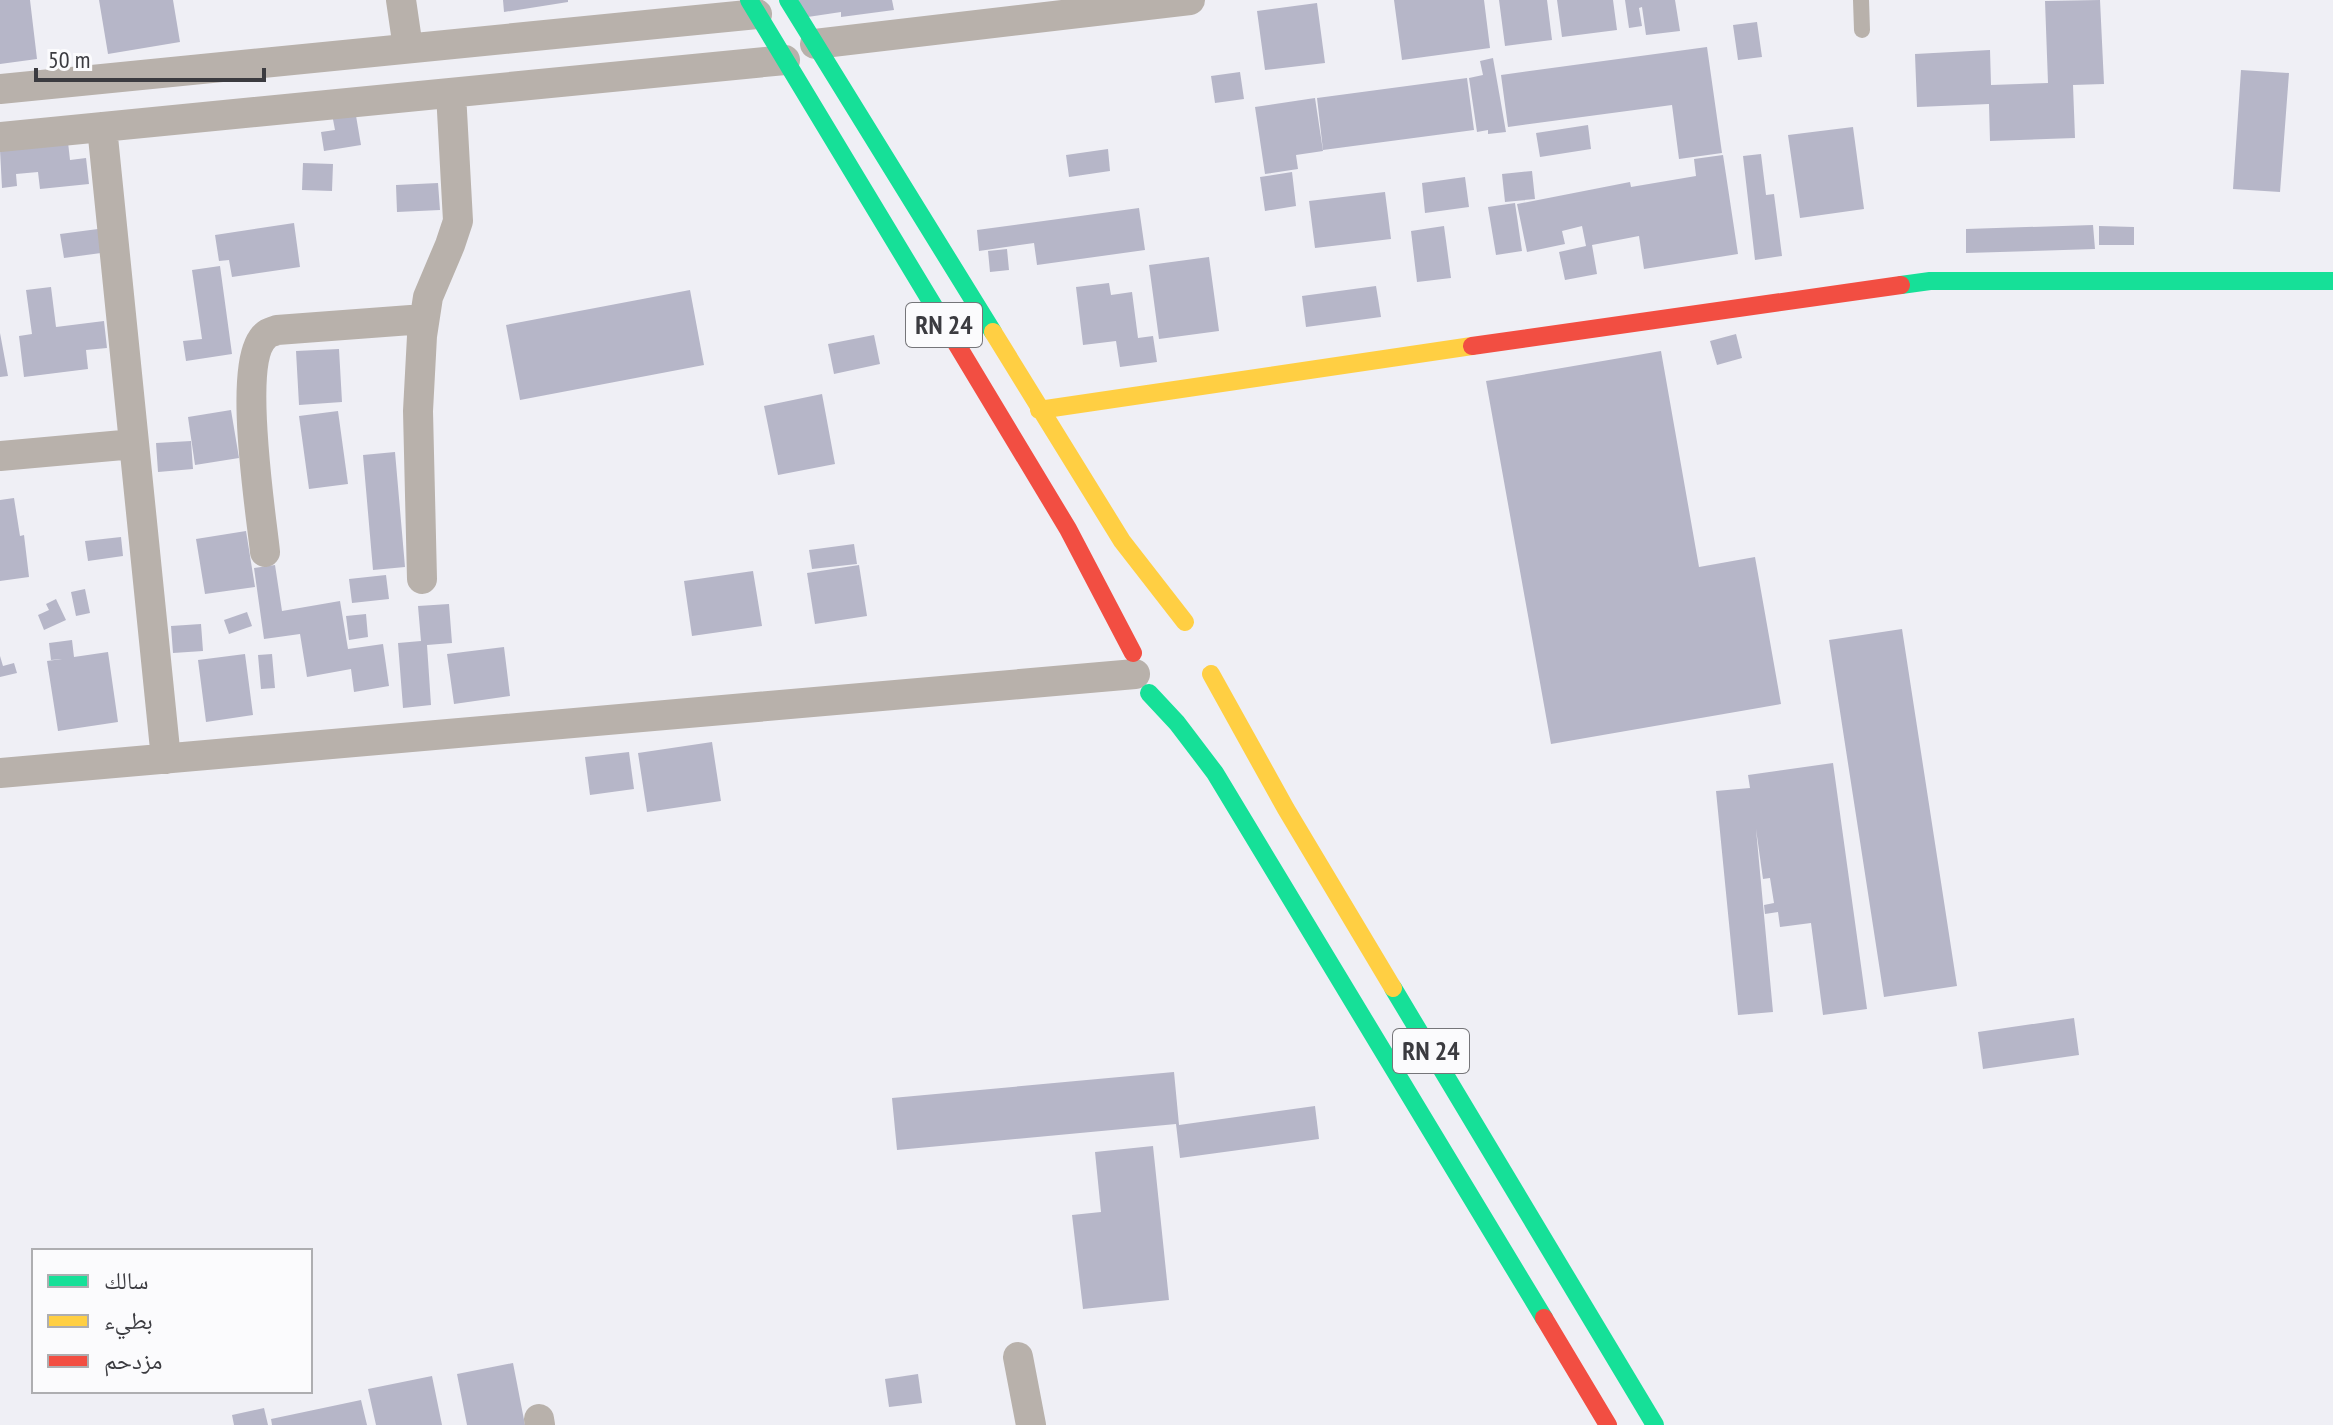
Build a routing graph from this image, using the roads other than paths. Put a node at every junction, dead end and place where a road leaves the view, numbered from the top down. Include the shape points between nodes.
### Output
1 (401, 0) edge
2 (788, 0) edge
3 (1190, 0) edge
4 (1861, 0) edge
5 (753, 7) edge
6 (1862, 30) dead end
7 (815, 44) junction
8 (408, 48) junction
9 (785, 60) junction
10 (0, 89) edge
11 (451, 93) junction
12 (102, 127) junction
13 (0, 137) edge
14 (2333, 281) edge
15 (424, 319) junction
16 (1039, 410) junction
17 (134, 444) junction
18 (0, 456) edge
19 (265, 552) dead end
20 (422, 579) dead end
21 (1139, 674) junction
22 (166, 759) junction
23 (0, 773) edge
24 (1018, 1357) dead end
25 (1031, 1425) edge
26 (1608, 1425) edge
27 (1655, 1425) edge

1 - 8 street
2 - 7 main road, RN 24
3 - 7 street
4 - 6 lane
5 - 8 street
5 - 9 main road, RN 24
7 - 16 main road, RN 24
8 - 10 street
9 - 11 street
9 - 21 main road, RN 24 via 1068,529
11 - 12 street
11 - 15 street via 458,221
12 - 13 street
12 - 17 street
14 - 16 main road via 1930,281
15 - 19 street via 265,335 255,353 250,401
15 - 20 street via 418,411
16 - 21 main road, RN 24 via 1122,541 1191,625 1172,620 1152,626 1138,641
17 - 18 street
17 - 22 street
21 - 22 street
21 - 26 main road, RN 24 via 1215,773
21 - 27 main road, RN 24 via 1172,701 1205,685 1212,667 1286,809
22 - 23 street
24 - 25 street

